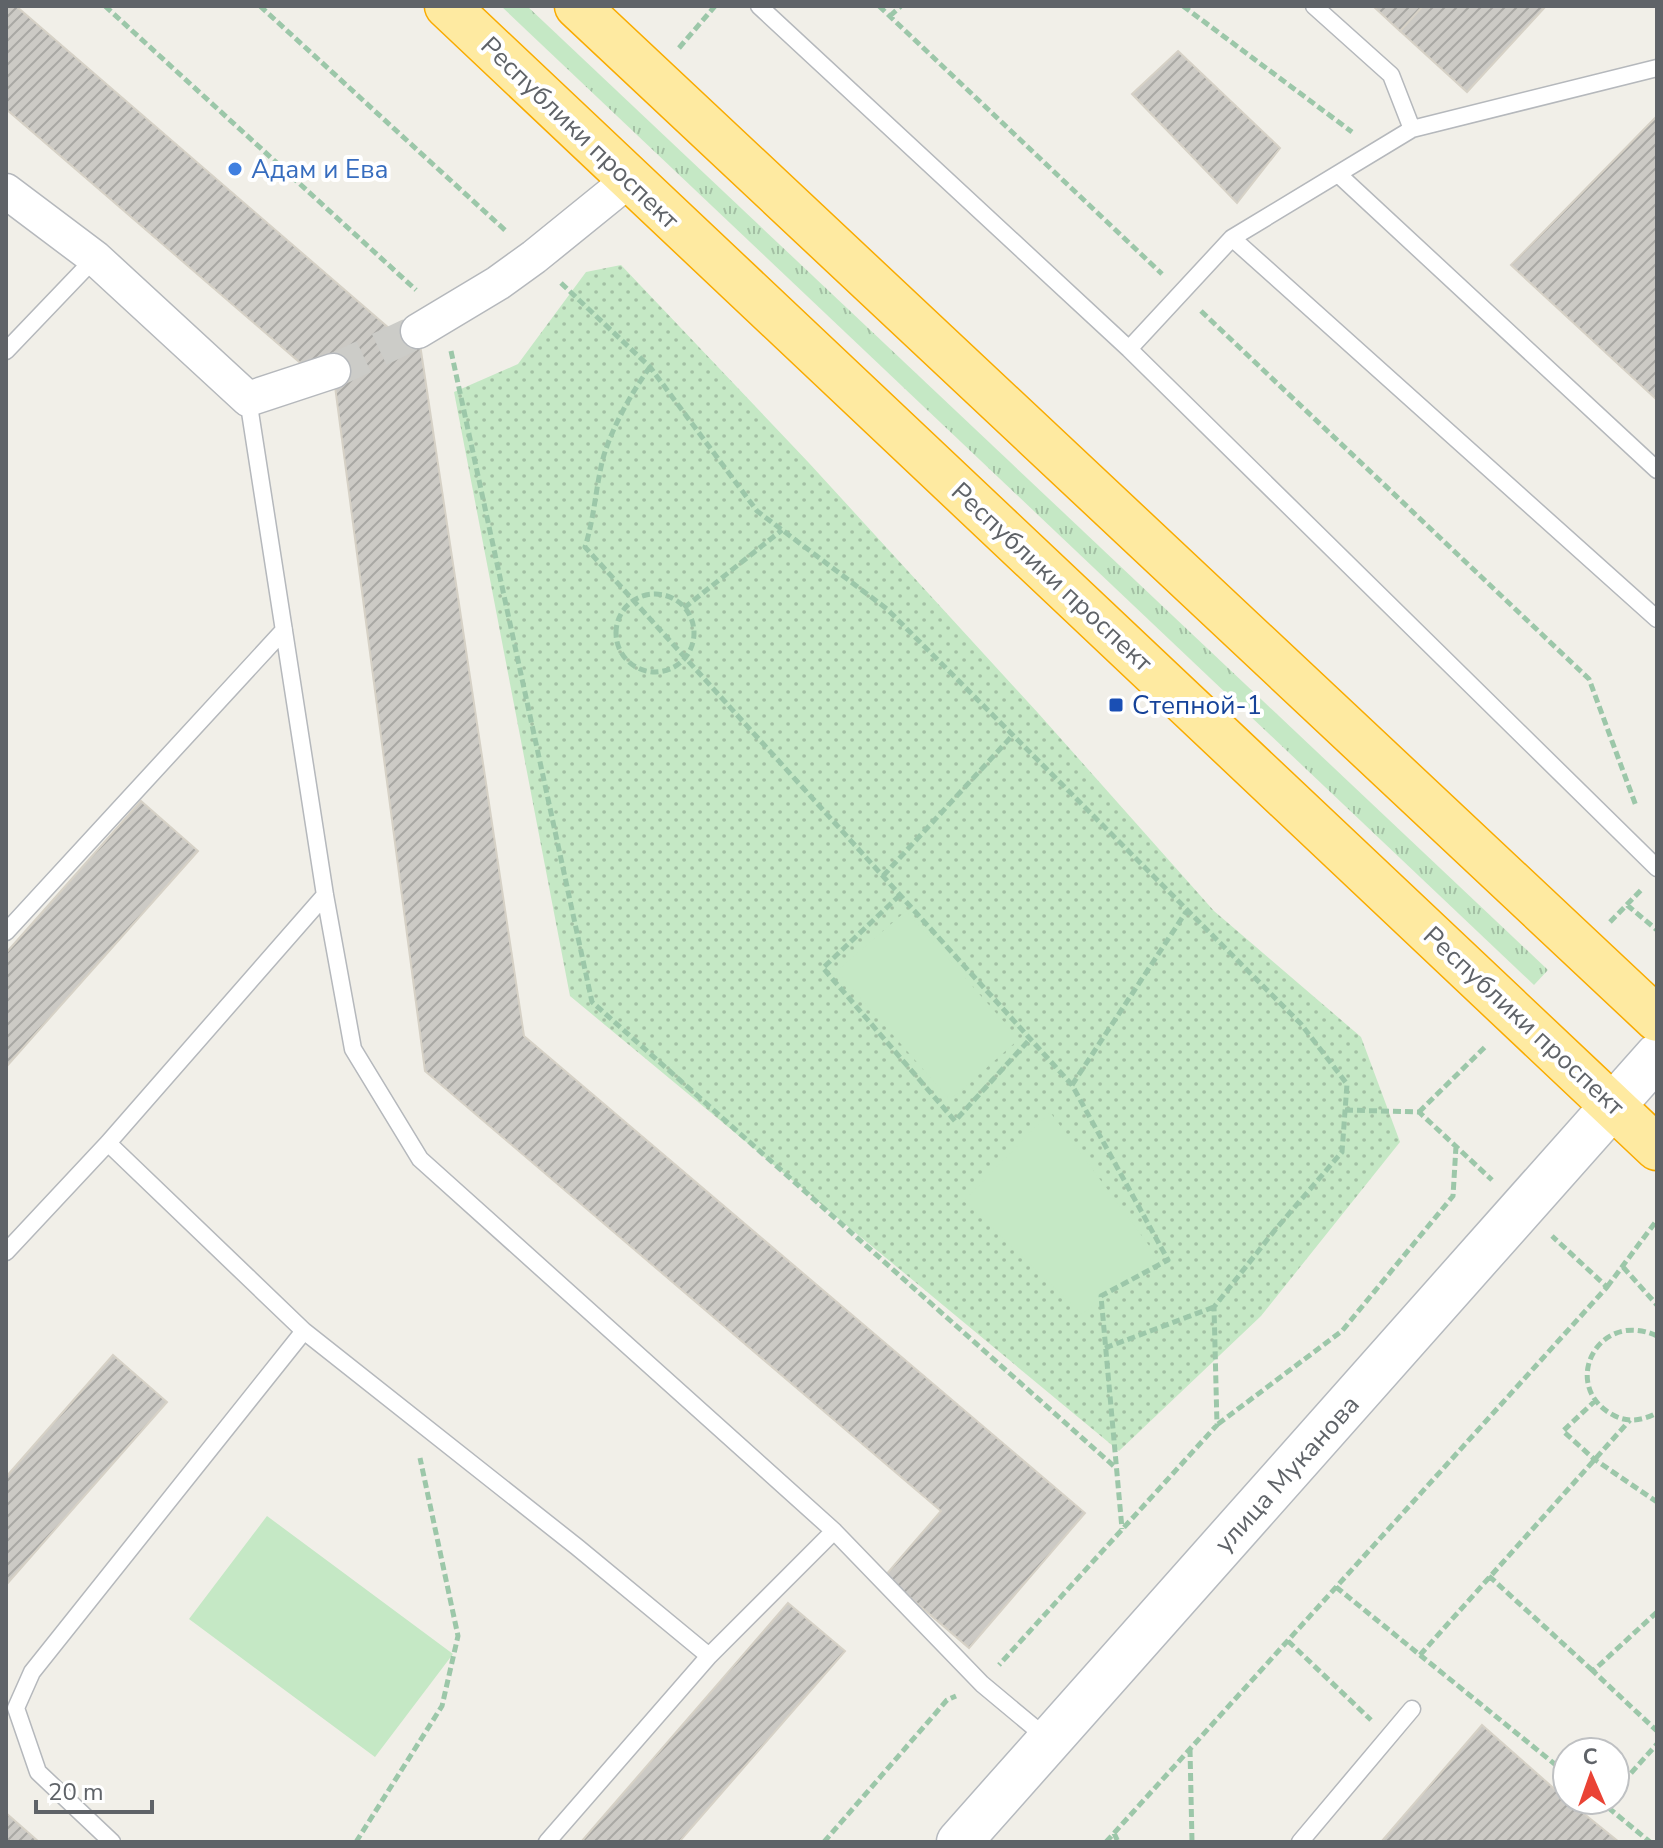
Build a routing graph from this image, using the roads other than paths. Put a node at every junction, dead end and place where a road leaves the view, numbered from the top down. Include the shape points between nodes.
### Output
1 (447, 6) edge
2 (577, 6) edge
3 (759, 6) edge
4 (1314, 6) edge
5 (1657, 68) edge
6 (1412, 129) junction
7 (1338, 174) junction
8 (629, 180) junction
9 (6, 191) edge
10 (1232, 238) junction
11 (95, 258) junction
12 (431, 324) tunnel mouth
13 (1129, 349) junction
14 (6, 351) edge
15 (333, 371) tunnel mouth
16 (248, 399) junction
17 (1657, 470) edge
18 (1657, 619) edge
19 (284, 630) junction
20 (1657, 868) edge
21 (325, 895) junction
22 (6, 932) edge
23 (1657, 1019) edge
24 (1657, 1056) edge
25 (1615, 1106) junction
26 (108, 1143) junction
27 (1657, 1148) edge
28 (6, 1252) edge
29 (304, 1331) junction
30 (834, 1531) junction
31 (709, 1656) junction
32 (1412, 1709) dead end
33 (1049, 1740) junction
34 (112, 1842) edge
35 (547, 1842) edge
36 (959, 1842) edge
37 (1300, 1842) edge

1 - 8 highway, Республики проспект
2 - 23 highway
3 - 13 lane
4 - 6 lane via 1391,75
5 - 6 lane
6 - 7 lane
7 - 10 lane
7 - 17 lane
8 - 12 street via 534,257
8 - 25 highway, Республики проспект
9 - 11 street
10 - 13 lane
10 - 18 lane
11 - 14 lane
11 - 16 street
13 - 20 lane
15 - 16 street
16 - 19 lane
19 - 21 lane
19 - 22 lane
21 - 26 lane
21 - 30 lane via 353,1049 420,1159
24 - 25 main road, улица Муканова
25 - 27 highway, Республики проспект
25 - 33 main road, улица Муканова
26 - 28 lane
26 - 29 lane
29 - 31 lane
29 - 34 lane via 32,1672 16,1708 38,1772
30 - 31 lane
30 - 33 lane via 982,1684
31 - 35 lane
32 - 37 lane
33 - 36 main road, улица Муканова

